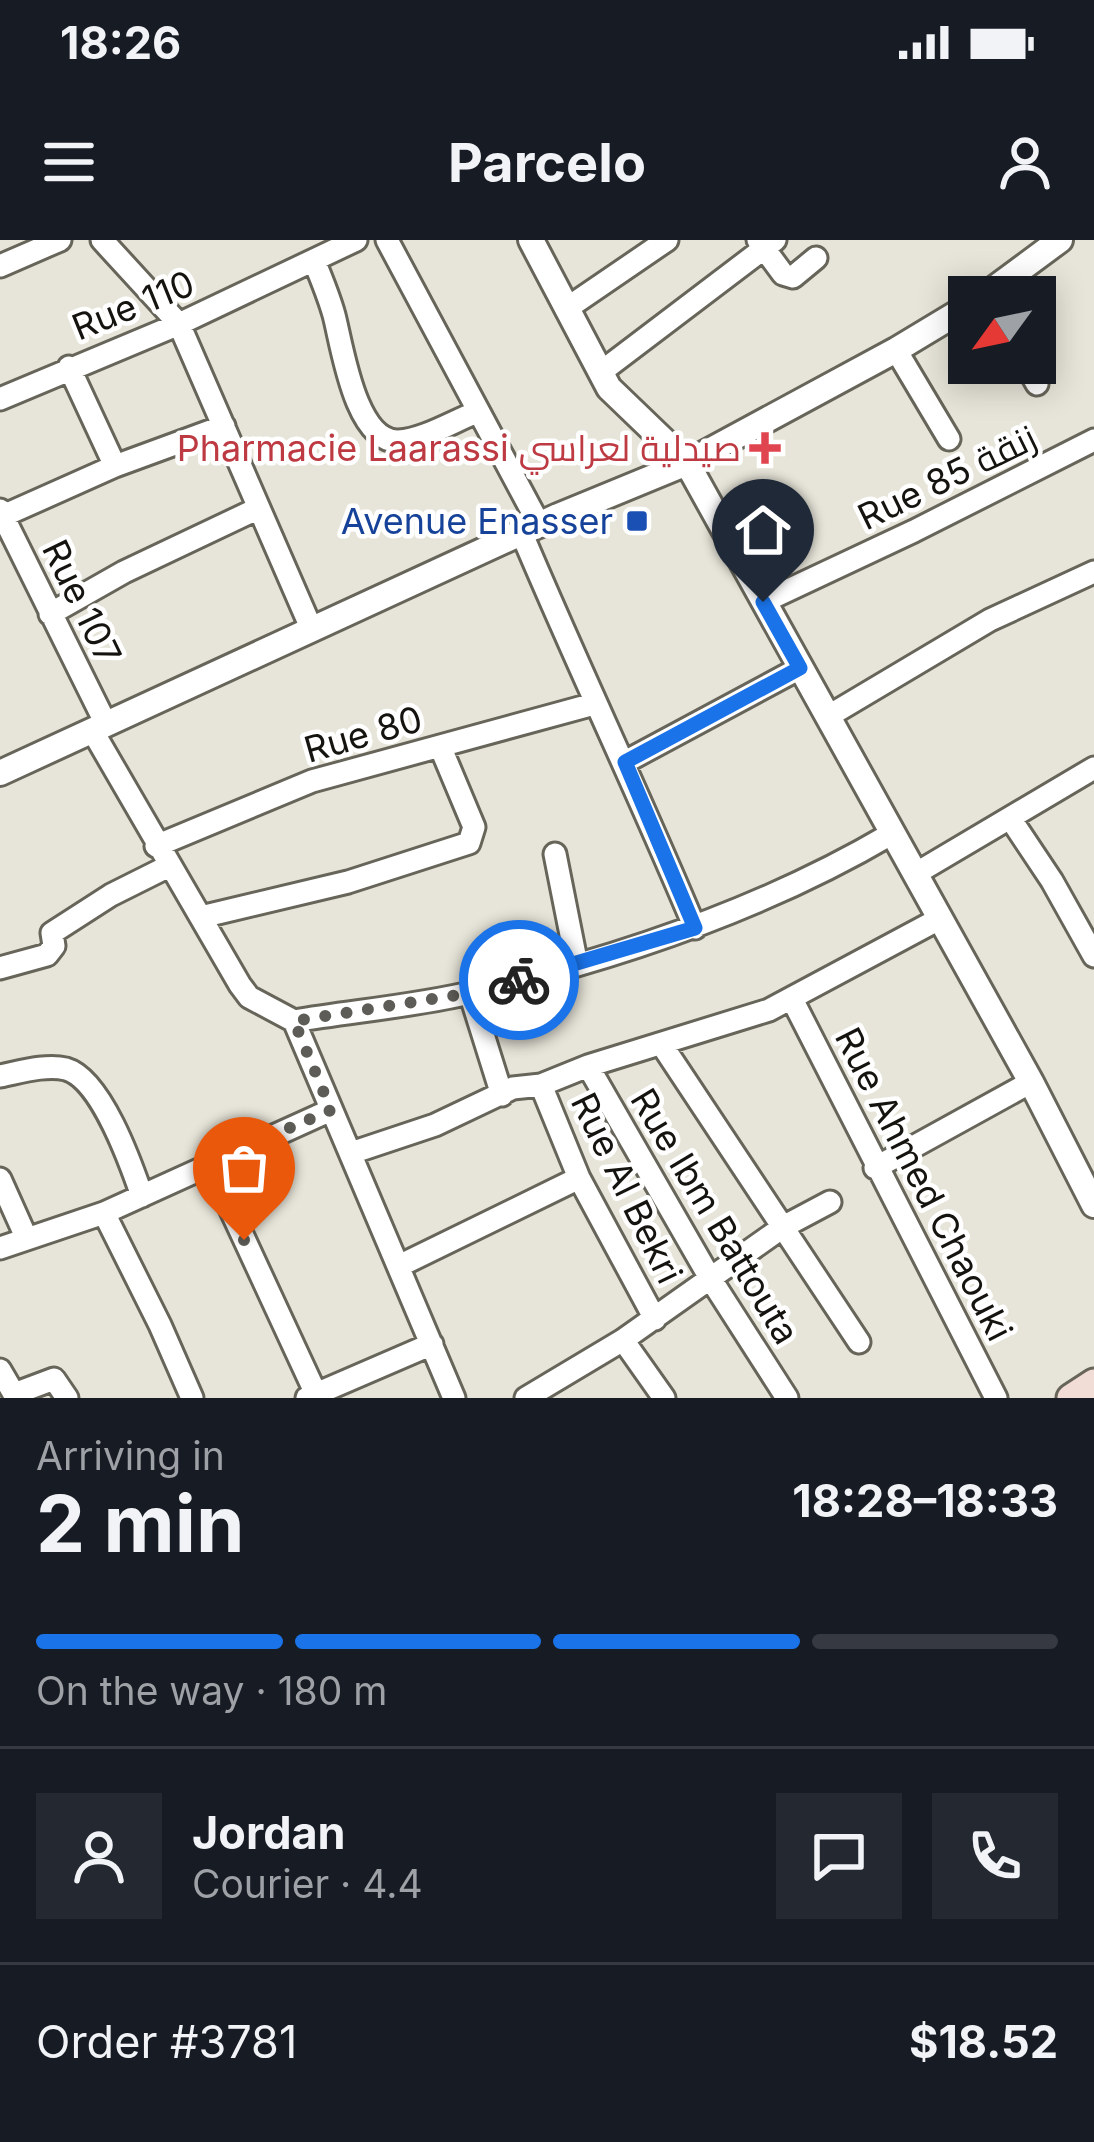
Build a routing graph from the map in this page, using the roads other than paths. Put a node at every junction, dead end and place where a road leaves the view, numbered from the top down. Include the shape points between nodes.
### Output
1 (61, 240) edge
2 (102, 240) edge
3 (356, 240) edge
4 (387, 240) edge
5 (531, 240) edge
6 (667, 240) edge
7 (1060, 240) edge
8 (766, 243) edge
9 (816, 258) dead end
10 (315, 262) junction
11 (0, 266) edge
12 (1012, 276) edge
13 (566, 309) junction
14 (948, 319) edge
15 (179, 324) junction
16 (896, 350) junction
17 (69, 367) junction
18 (601, 372) junction
19 (0, 399) edge
20 (477, 412) junction
21 (224, 426) junction
22 (949, 439) dead end
23 (1094, 440) edge
24 (687, 463) junction
25 (115, 466) junction
26 (260, 508) junction
27 (2, 513) edge
28 (531, 530) junction
29 (1094, 572) edge
30 (763, 602) junction
31 (50, 614) junction
32 (312, 630) junction
33 (800, 668) junction
34 (594, 704) junction
35 (827, 717) junction
36 (99, 727) junction
37 (440, 746) junction
38 (625, 762) junction
39 (1094, 768) edge
40 (0, 773) edge
41 (1010, 818) junction
42 (891, 834) junction
43 (157, 846) junction
44 (554, 854) dead end
45 (169, 866) junction
46 (915, 874) junction
47 (201, 916) junction
48 (941, 918) junction
49 (695, 928) junction
50 (1094, 956) edge
51 (577, 965) junction
52 (0, 968) edge
53 (470, 993) junction
54 (792, 999) junction
55 (294, 1021) junction
56 (662, 1045) junction
57 (588, 1066) junction
58 (0, 1076) edge
59 (1031, 1082) junction
60 (541, 1085) junction
61 (502, 1095) junction
62 (331, 1110) junction
63 (351, 1153) junction
64 (209, 1163) junction
65 (875, 1168) junction
66 (579, 1178) junction
67 (0, 1179) edge
68 (142, 1196) junction
69 (830, 1202) dead end
70 (1094, 1205) edge
71 (104, 1213) junction
72 (783, 1226) junction
73 (26, 1237) junction
74 (0, 1248) edge
75 (399, 1266) junction
76 (710, 1278) junction
77 (655, 1319) junction
78 (623, 1340) junction
79 (859, 1342) dead end
80 (432, 1344) junction
81 (0, 1370) edge
82 (1094, 1383) edge
83 (311, 1396) edge
84 (67, 1398) edge
85 (192, 1398) edge
86 (454, 1398) edge
87 (526, 1398) edge
88 (664, 1398) edge
89 (787, 1398) edge
90 (996, 1398) edge
91 (1071, 1398) edge

1 - 11 street
2 - 15 street
3 - 10 street, Rue 110
4 - 20 street
5 - 13 street
6 - 13 street
7 - 12 street
8 - 9 street via 783,274 793,277
8 - 18 street
10 - 15 street, Rue 110
10 - 20 street via 350,387 378,433 398,441
13 - 18 street
14 - 16 street
15 - 17 street, Rue 110
15 - 21 street
16 - 22 street
16 - 24 street
17 - 19 street, Rue 110
17 - 25 street
18 - 24 street
20 - 28 street
21 - 25 street
21 - 26 street
23 - 30 street, Rue 85 زنقة
24 - 28 street
24 - 30 street
25 - 27 street
26 - 31 street
26 - 32 street
27 - 31 street, Rue 107
28 - 32 street
28 - 34 street
29 - 35 street via 990,620
30 - 33 street
31 - 36 street, Rue 107
32 - 36 street
33 - 35 street
33 - 38 street
34 - 37 street, Rue 80
34 - 38 street
35 - 42 street
36 - 40 street
36 - 43 street, Rue 107
37 - 43 street, Rue 80 via 312,782
37 - 47 street via 474,827 469,843
38 - 49 street
39 - 41 street
41 - 46 street
41 - 50 street
42 - 46 street
42 - 49 street
43 - 45 street, Rue 107
44 - 51 street
45 - 47 street, Rue 107
45 - 52 street via 69,919 52,933 46,956
46 - 48 street
47 - 55 street, Rue 107 via 249,998
48 - 54 street
48 - 59 street
49 - 51 street
51 - 53 street
53 - 55 street
53 - 61 street
54 - 56 street
54 - 65 street, Rue Ahmed Chaouki
55 - 62 street
56 - 57 street
56 - 72 street
57 - 60 street
57 - 76 street, Rue Ibm Battouta
58 - 68 street via 75,1073 118,1136
59 - 65 street
59 - 70 street
60 - 61 street
60 - 66 street, Rue Al Bekri
61 - 63 street
62 - 63 street
62 - 64 street
63 - 75 street
64 - 68 street
64 - 83 street
65 - 90 street, Rue Ahmed Chaouki
66 - 75 street
66 - 77 street, Rue Al Bekri
67 - 73 street
68 - 71 street
69 - 72 street
71 - 73 street
71 - 85 street
72 - 76 street
72 - 79 street
73 - 74 street
75 - 80 street
76 - 77 street
76 - 89 street, Rue Ibm Battouta
77 - 78 street
78 - 87 street
78 - 88 street
80 - 83 street
80 - 86 street
81 - 84 street via 14,1394 58,1380
82 - 91 main road

